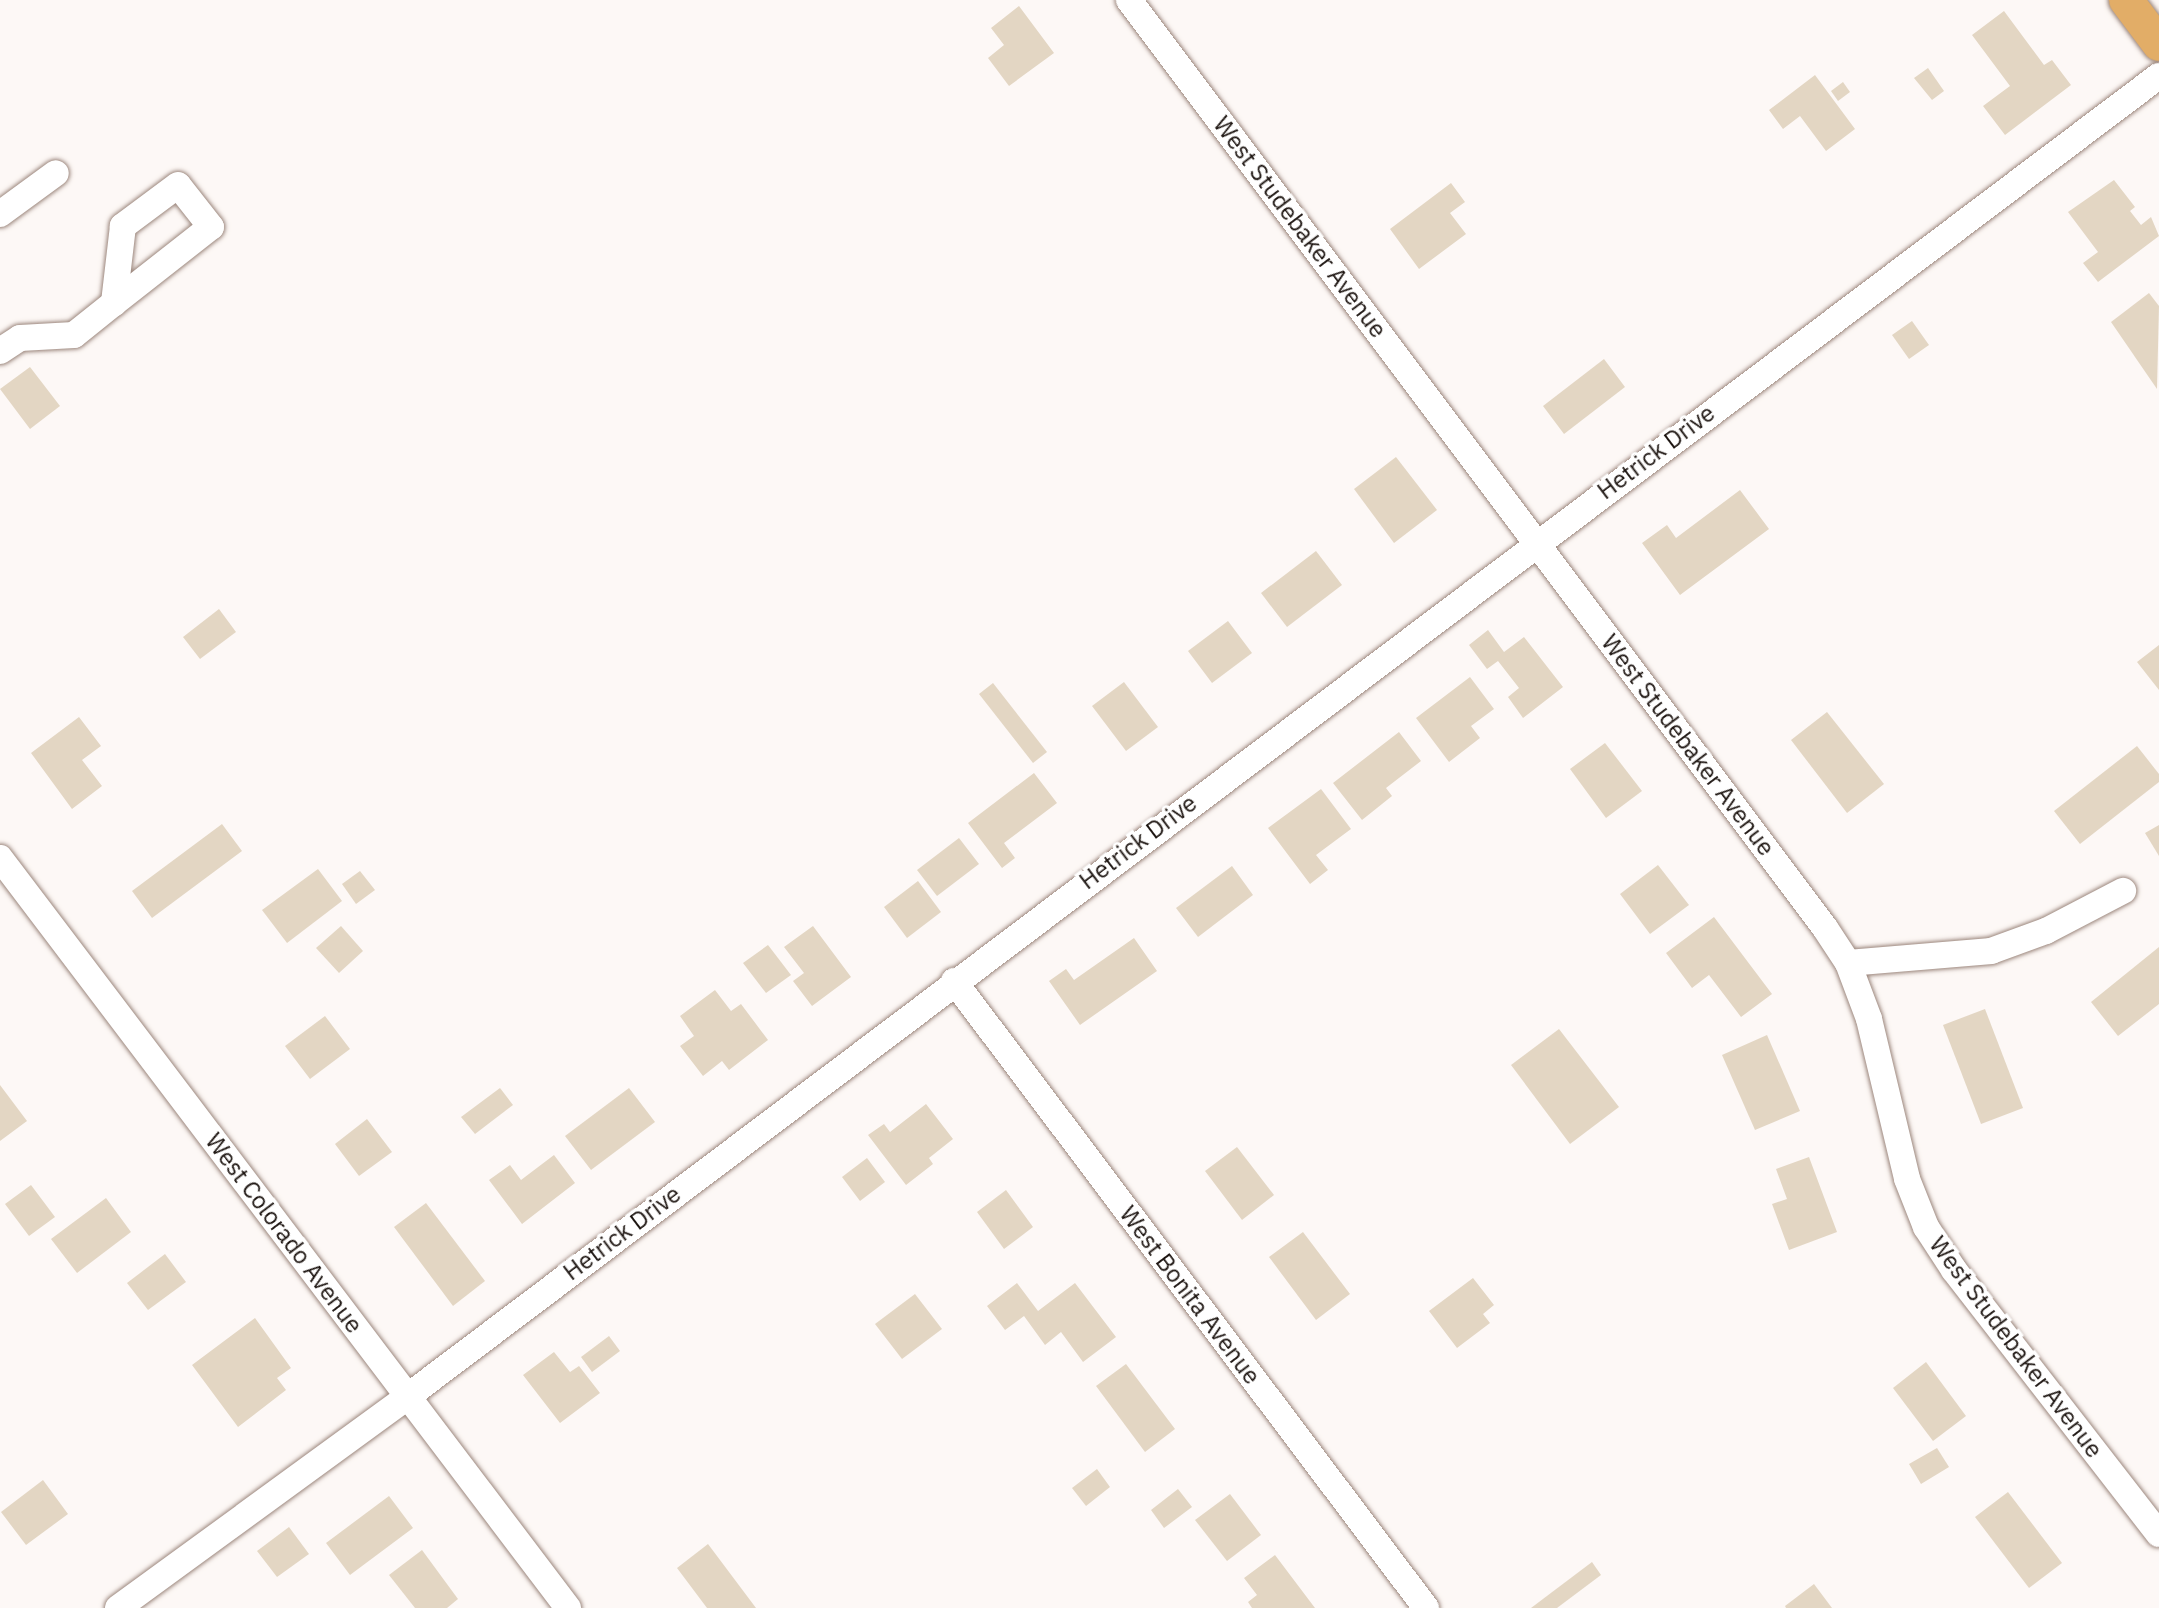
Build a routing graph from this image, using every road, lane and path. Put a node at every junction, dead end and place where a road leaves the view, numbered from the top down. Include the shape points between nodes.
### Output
1 (1129, 0) edge
2 (2126, 0) edge
3 (2159, 44) edge
4 (2159, 76) edge
5 (56, 173) dead end
6 (0, 214) edge
7 (114, 303) dead end
8 (0, 351) edge
9 (1536, 541) junction
10 (0, 858) edge
11 (2123, 891) dead end
12 (1848, 963) junction
13 (954, 981) junction
14 (407, 1397) junction
15 (2159, 1534) edge
16 (118, 1608) edge
17 (568, 1608) edge
18 (1426, 1608) edge

1 - 9 street, West Studebaker Avenue
2 - 3 main road
4 - 9 street, Hetrick Drive
5 - 6 street
7 - 8 street via 74,335 20,338
9 - 12 street, West Studebaker Avenue
9 - 13 street, Hetrick Drive
10 - 14 street, West Colorado Avenue
11 - 12 street via 2046,931 1991,951
12 - 15 street, West Studebaker Avenue via 1869,1019 1907,1179 1926,1227
13 - 14 street, Hetrick Drive
13 - 18 street, West Bonita Avenue
14 - 16 street, Hetrick Drive
14 - 17 street, West Colorado Avenue

